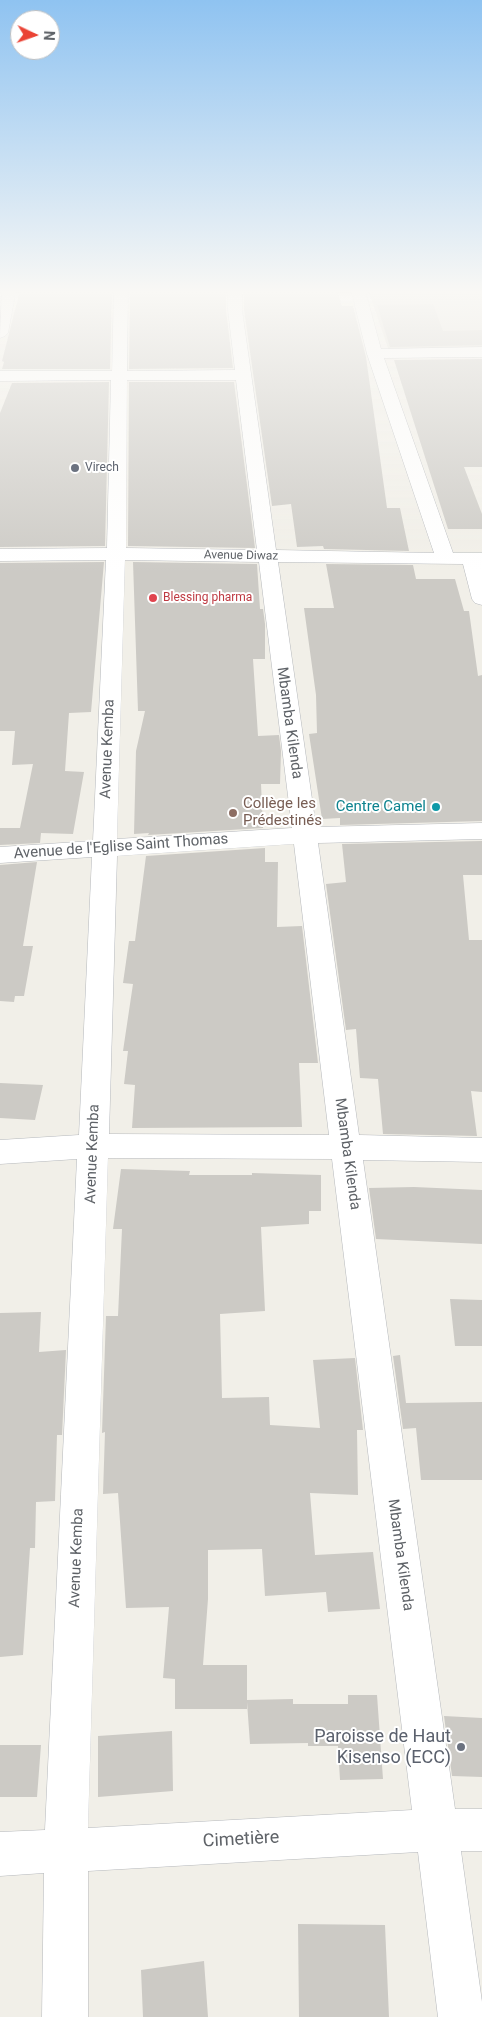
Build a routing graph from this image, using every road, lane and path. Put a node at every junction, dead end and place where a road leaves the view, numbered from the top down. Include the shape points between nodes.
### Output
1 (119, 384) edge
2 (246, 384) edge
3 (385, 384) edge
4 (116, 554) junction
5 (0, 555) edge
6 (267, 557) junction
7 (446, 559) junction
8 (477, 559) edge
9 (482, 599) edge
10 (482, 831) edge
11 (304, 835) junction
12 (105, 848) junction
13 (0, 855) edge
14 (93, 1146) junction
15 (346, 1147) junction
16 (482, 1150) edge
17 (0, 1152) edge
18 (436, 1830) junction
19 (482, 1830) edge
20 (66, 1849) junction
21 (0, 1854) edge
22 (65, 2017) edge
23 (461, 2017) edge

1 - 4 street, Avenue Kemba
2 - 6 street, Mbamba Kilenda
3 - 7 street
4 - 5 street, Avenue Diwaz
4 - 6 street, Avenue Diwaz
4 - 12 street, Avenue Kemba
6 - 7 street, Avenue Diwaz
6 - 11 street, Mbamba Kilenda
7 - 8 street, Avenue Diwaz
8 - 9 street
10 - 11 street, Avenue de l'Eglise Saint Thomas
11 - 12 street, Avenue de l'Eglise Saint Thomas
11 - 15 street, Mbamba Kilenda
12 - 13 street, Avenue de l'Eglise Saint Thomas
12 - 14 street, Avenue Kemba
14 - 15 street
14 - 17 street
14 - 20 street, Avenue Kemba
15 - 16 street
15 - 18 street, Mbamba Kilenda
18 - 19 street, Cimetière
18 - 20 street, Cimetière
18 - 23 street, Mbamba Kilenda
20 - 21 street, Cimetière
20 - 22 street, Avenue Kemba

